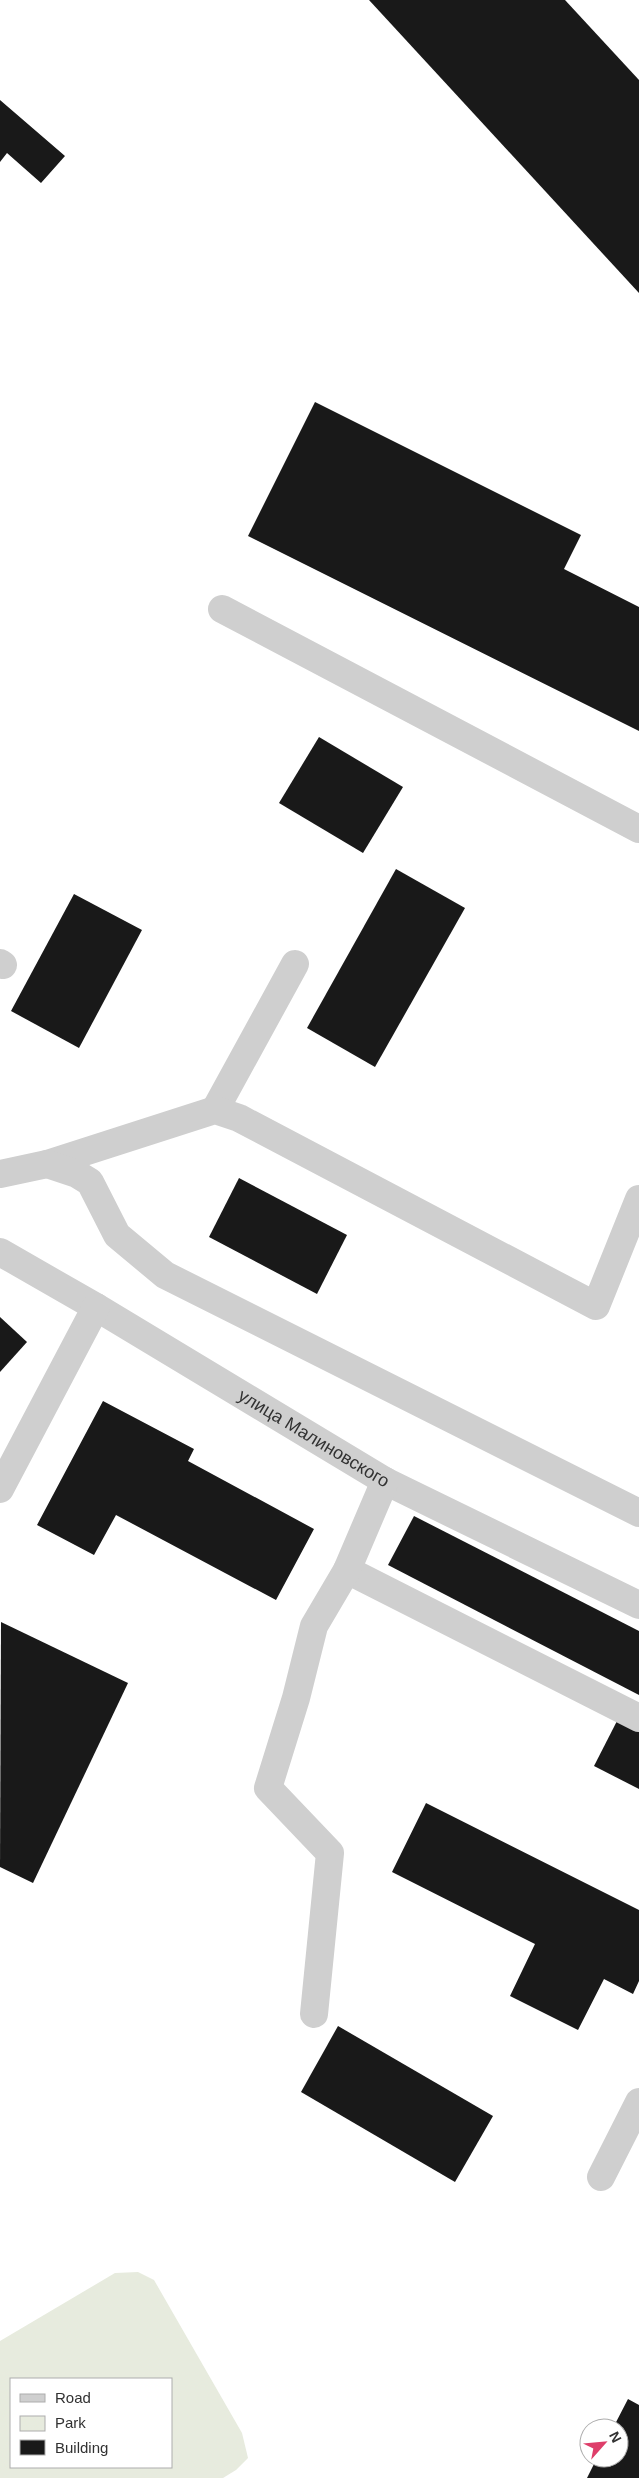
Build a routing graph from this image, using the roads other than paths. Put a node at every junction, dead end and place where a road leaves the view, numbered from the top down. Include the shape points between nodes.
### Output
1 (222, 609) dead end
2 (639, 828) edge
3 (295, 964) dead end
4 (215, 1110) junction
5 (48, 1164) junction
6 (0, 1174) edge
7 (639, 1199) edge
8 (0, 1252) edge
9 (96, 1307) junction
10 (385, 1481) junction
11 (0, 1489) edge
12 (639, 1513) edge
13 (347, 1570) junction
14 (639, 1605) edge
15 (639, 1718) edge
16 (314, 2014) dead end
17 (639, 2102) edge
18 (601, 2176) dead end

1 - 2 street
3 - 4 street
4 - 5 street
4 - 7 street via 239,1118 596,1306
5 - 6 street
5 - 12 street via 90,1182 117,1235 165,1275
8 - 9 street, улица Малиновского
9 - 10 street, улица Малиновского
9 - 11 street
10 - 13 street
10 - 14 street, улица Малиновского
13 - 15 street
13 - 16 street via 314,1626 268,1788 330,1853
17 - 18 street

